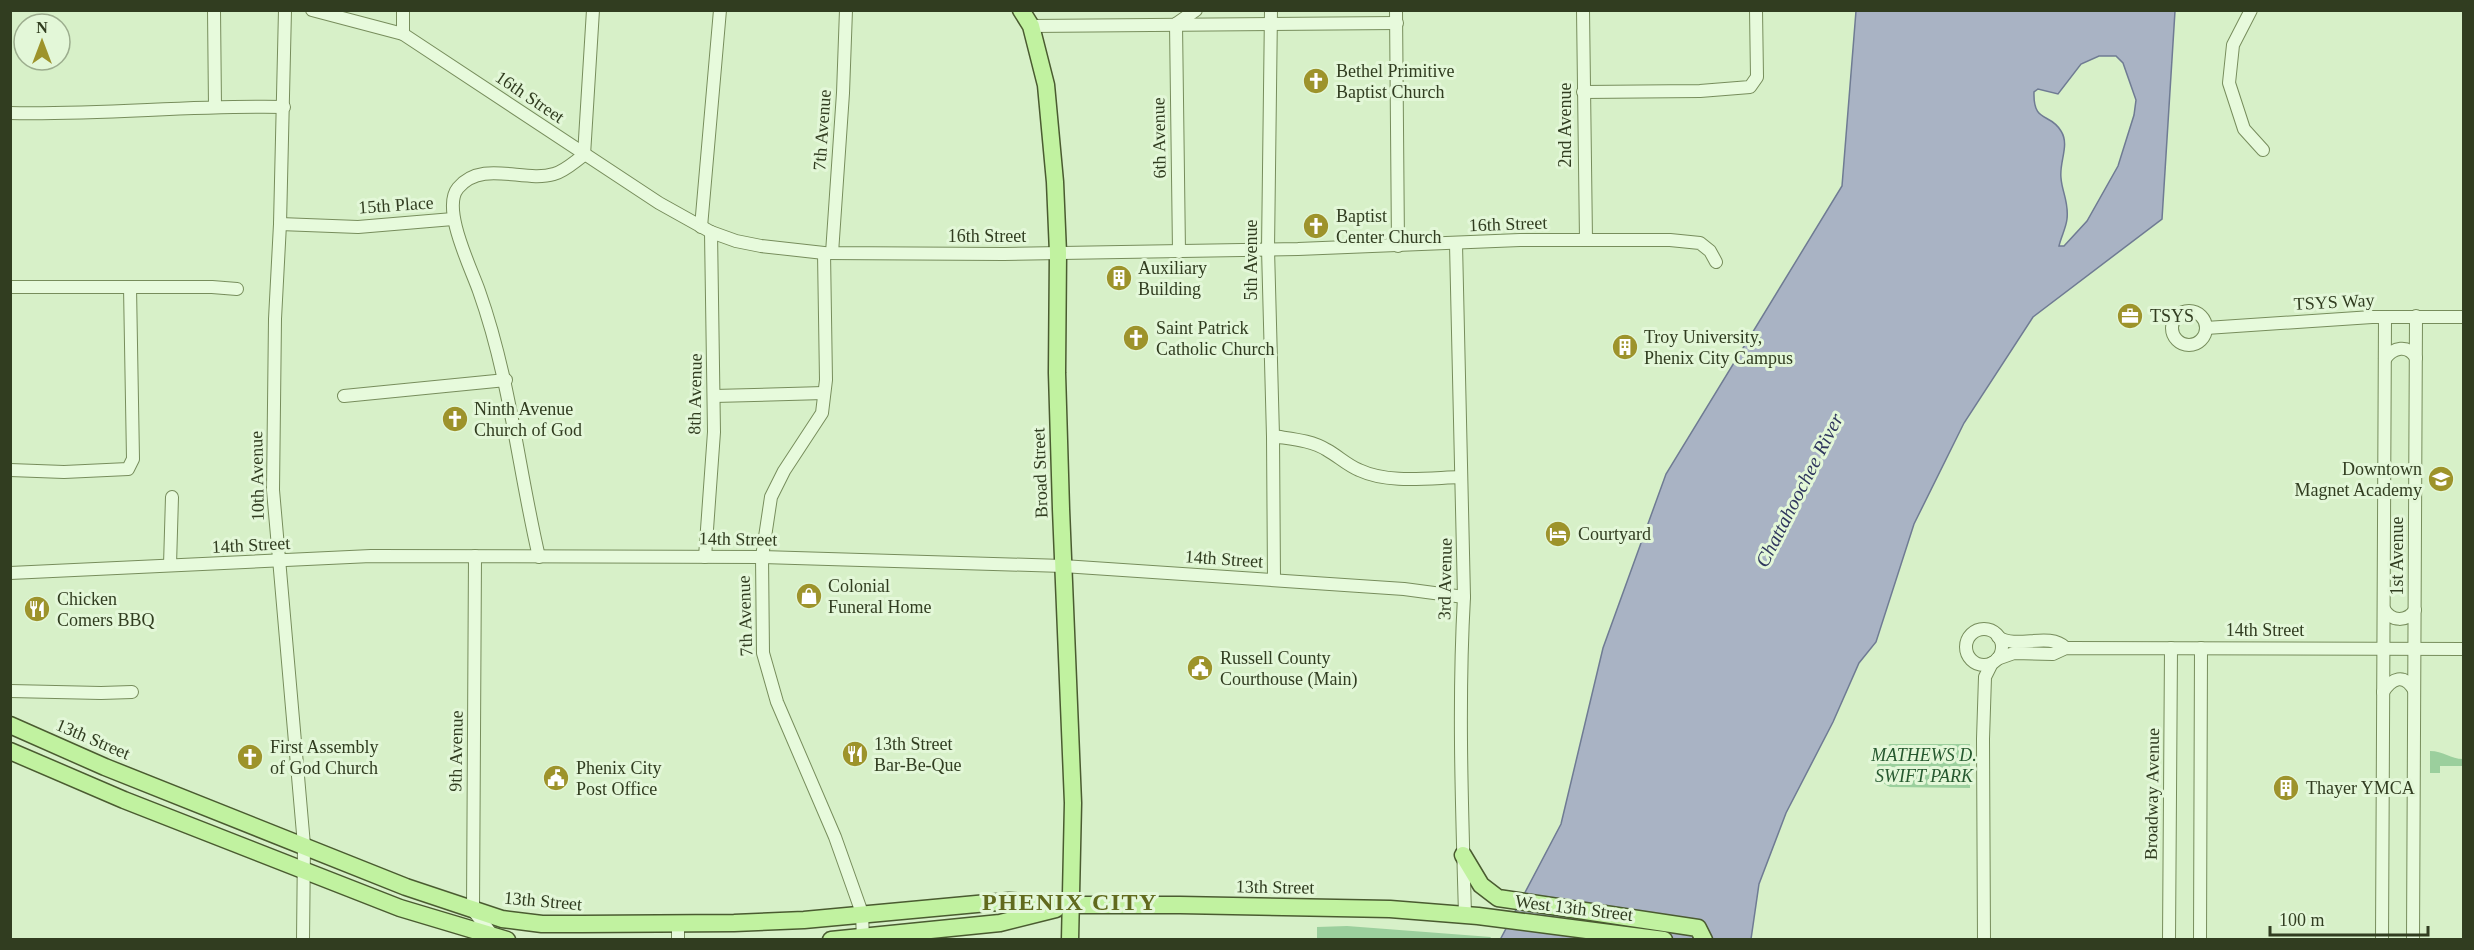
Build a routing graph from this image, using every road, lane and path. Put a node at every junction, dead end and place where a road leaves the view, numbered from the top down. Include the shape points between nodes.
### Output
1 (214, 10) edge
2 (285, 10) edge
3 (312, 10) edge
4 (403, 10) edge
5 (593, 10) edge
6 (720, 10) edge
7 (846, 10) edge
8 (1021, 10) edge
9 (1155, 10) edge
10 (1196, 10) edge
11 (1271, 10) edge
12 (1583, 10) edge
13 (1756, 10) edge
14 (2251, 10) edge
15 (1396, 17) edge
16 (1176, 24) junction
17 (1271, 24) junction
18 (1155, 25) junction
19 (1031, 26) junction
20 (403, 34) junction
21 (1583, 92) junction
22 (215, 107) junction
23 (284, 107) junction
24 (10, 113) edge
25 (2263, 150) dead end
26 (584, 155) junction
27 (453, 219) junction
28 (280, 224) junction
29 (706, 229) junction
30 (1586, 240) junction
31 (1456, 244) junction
32 (1398, 246) junction
33 (1268, 249) junction
34 (1179, 252) junction
35 (828, 253) junction
36 (1058, 253) junction
37 (1716, 262) dead end
38 (10, 287) edge
39 (130, 287) junction
40 (237, 289) dead end
41 (2416, 316) junction
42 (2385, 317) junction
43 (2463, 317) edge
44 (2206, 328) dead end
45 (2416, 358) junction
46 (2385, 359) junction
47 (506, 380) junction
48 (825, 393) junction
49 (344, 396) dead end
50 (714, 396) junction
51 (1273, 436) junction
52 (10, 470) edge
53 (1461, 477) junction
54 (172, 497) dead end
55 (475, 556) junction
56 (539, 557) junction
57 (705, 557) junction
58 (762, 557) junction
59 (278, 562) junction
60 (170, 565) junction
61 (1063, 566) junction
62 (10, 573) edge
63 (1274, 580) junction
64 (1464, 597) junction
65 (2384, 609) junction
66 (2415, 610) junction
67 (1998, 637) junction
68 (2066, 648) junction
69 (2171, 648) junction
70 (2201, 648) junction
71 (2384, 648) junction
72 (2414, 648) junction
73 (2463, 649) edge
74 (1995, 661) junction
75 (1976, 663) junction
76 (1985, 676) junction
77 (2414, 690) junction
78 (10, 691) edge
79 (132, 692) dead end
80 (2383, 692) junction
81 (10, 725) edge
82 (10, 751) edge
83 (304, 845) junction
84 (1463, 855) junction
85 (303, 870) junction
86 (1071, 905) junction
87 (474, 910) junction
88 (862, 913) junction
89 (1472, 915) junction
90 (678, 932) edge
91 (303, 939) edge
92 (499, 939) edge
93 (831, 939) edge
94 (863, 939) edge
95 (1070, 939) edge
96 (1664, 939) edge
97 (1704, 939) edge
98 (1984, 939) edge
99 (2169, 939) edge
100 (2200, 939) edge
101 (2382, 939) edge
102 (2413, 939) edge

1 - 22 street
2 - 23 street, 10th Avenue
3 - 20 street, 16th Street
4 - 20 street
5 - 26 street
6 - 29 street, 8th Avenue
7 - 35 street, 7th Avenue via 843,93
8 - 19 main road, Broad Street
9 - 18 street
10 - 16 street
11 - 17 street, 5th Avenue
12 - 21 street, 2nd Avenue
13 - 21 street via 1757,77 1750,87
14 - 25 street via 2234,45 2229,83 2244,129
15 - 17 street
15 - 32 street
16 - 17 street
16 - 18 street
16 - 34 street, 6th Avenue
17 - 33 street, 5th Avenue
18 - 19 street
19 - 36 main road, Broad Street via 1050,109
20 - 26 street, 16th Street
21 - 30 street, 2nd Avenue
22 - 23 street
22 - 24 street
23 - 28 street, 10th Avenue
26 - 27 street, 15th Place via 565,169 541,177 496,173 468,180 457,189 452,201
26 - 29 street, 16th Street
27 - 28 street, 15th Place via 358,227
27 - 47 street
28 - 59 street, 10th Avenue via 273,490
29 - 35 street, 16th Street via 761,246
29 - 50 street, 8th Avenue
30 - 31 street, 16th Street
30 - 37 street, 16th Street via 1700,243
31 - 32 street, 16th Street
31 - 53 street, 3rd Avenue
32 - 33 street, 16th Street
33 - 34 street, 16th Street
33 - 51 street, 5th Avenue
34 - 36 street, 16th Street
35 - 36 street, 16th Street
35 - 48 street, 7th Avenue
36 - 61 main road, Broad Street
38 - 39 street
39 - 40 street
39 - 52 street via 133,459 128,469
41 - 42 street, TSYS Way
41 - 43 street, TSYS Way
41 - 45 street, 1st Avenue
42 - 44 street, TSYS Way
42 - 46 street, 1st Avenue
45 - 46 street via 2406,348 2395,348
45 - 66 street, 1st Avenue
46 - 65 street, 1st Avenue
47 - 49 street
47 - 56 street
48 - 50 street
48 - 58 street, 7th Avenue via 822,413 775,486
50 - 57 street, 8th Avenue
51 - 53 street via 1325,448 1359,470 1383,476
51 - 63 street, 5th Avenue
53 - 64 street, 3rd Avenue
54 - 60 street
55 - 56 street, 14th Street
55 - 59 street, 14th Street via 371,556
55 - 87 street, 9th Avenue
56 - 57 street, 14th Street
57 - 58 street, 14th Street
58 - 61 street, 14th Street
58 - 88 street, 7th Avenue via 762,653 768,678 835,837
59 - 60 street, 14th Street
59 - 83 street, 10th Avenue
60 - 62 street, 14th Street
61 - 63 street, 14th Street
61 - 86 main road, Broad Street via 1073,803
63 - 64 street, 14th Street
64 - 84 street, 3rd Avenue
65 - 66 street, 1st Avenue via 2394,619 2405,619
65 - 71 street, 1st Avenue
66 - 72 street, 1st Avenue
67 - 68 street, 14th Street via 2008,641 2052,641
67 - 74 street via 2002,648
67 - 75 street, 14th Street via 1982,630 1971,635 1967,654
68 - 69 street, 14th Street
68 - 74 street, 14th Street via 2053,654 2014,653
69 - 70 street, 14th Street
69 - 99 street, Broadway Avenue
70 - 71 street, 14th Street
70 - 100 street
71 - 72 street, 14th Street
71 - 80 street, 1st Avenue
72 - 73 street, 14th Street
72 - 77 street, 1st Avenue
74 - 75 street, 14th Street via 1987,665
74 - 76 street
75 - 76 street
76 - 98 street
77 - 80 street via 2404,679 2395,679
77 - 102 street, 1st Avenue
78 - 79 street, 13th Street
80 - 101 street, 1st Avenue
81 - 83 main road, 13th Street
82 - 85 main road
83 - 85 street, 10th Avenue
83 - 87 main road, 13th Street
84 - 89 street, 3rd Avenue
84 - 97 main road via 1481,885 1498,898 1698,928
85 - 91 street, 10th Avenue
85 - 92 main road via 400,908
86 - 88 main road, 13th Street via 1009,901
86 - 89 main road, 13th Street via 1291,906
86 - 94 main road, 13th Street via 1000,923
86 - 95 main road, Broad Street
87 - 90 main road, 13th Street via 502,919 542,924
87 - 92 street
88 - 90 main road, 13th Street
88 - 94 street, 7th Avenue
89 - 96 main road, West 13th Street
93 - 94 main road, 13th Street

